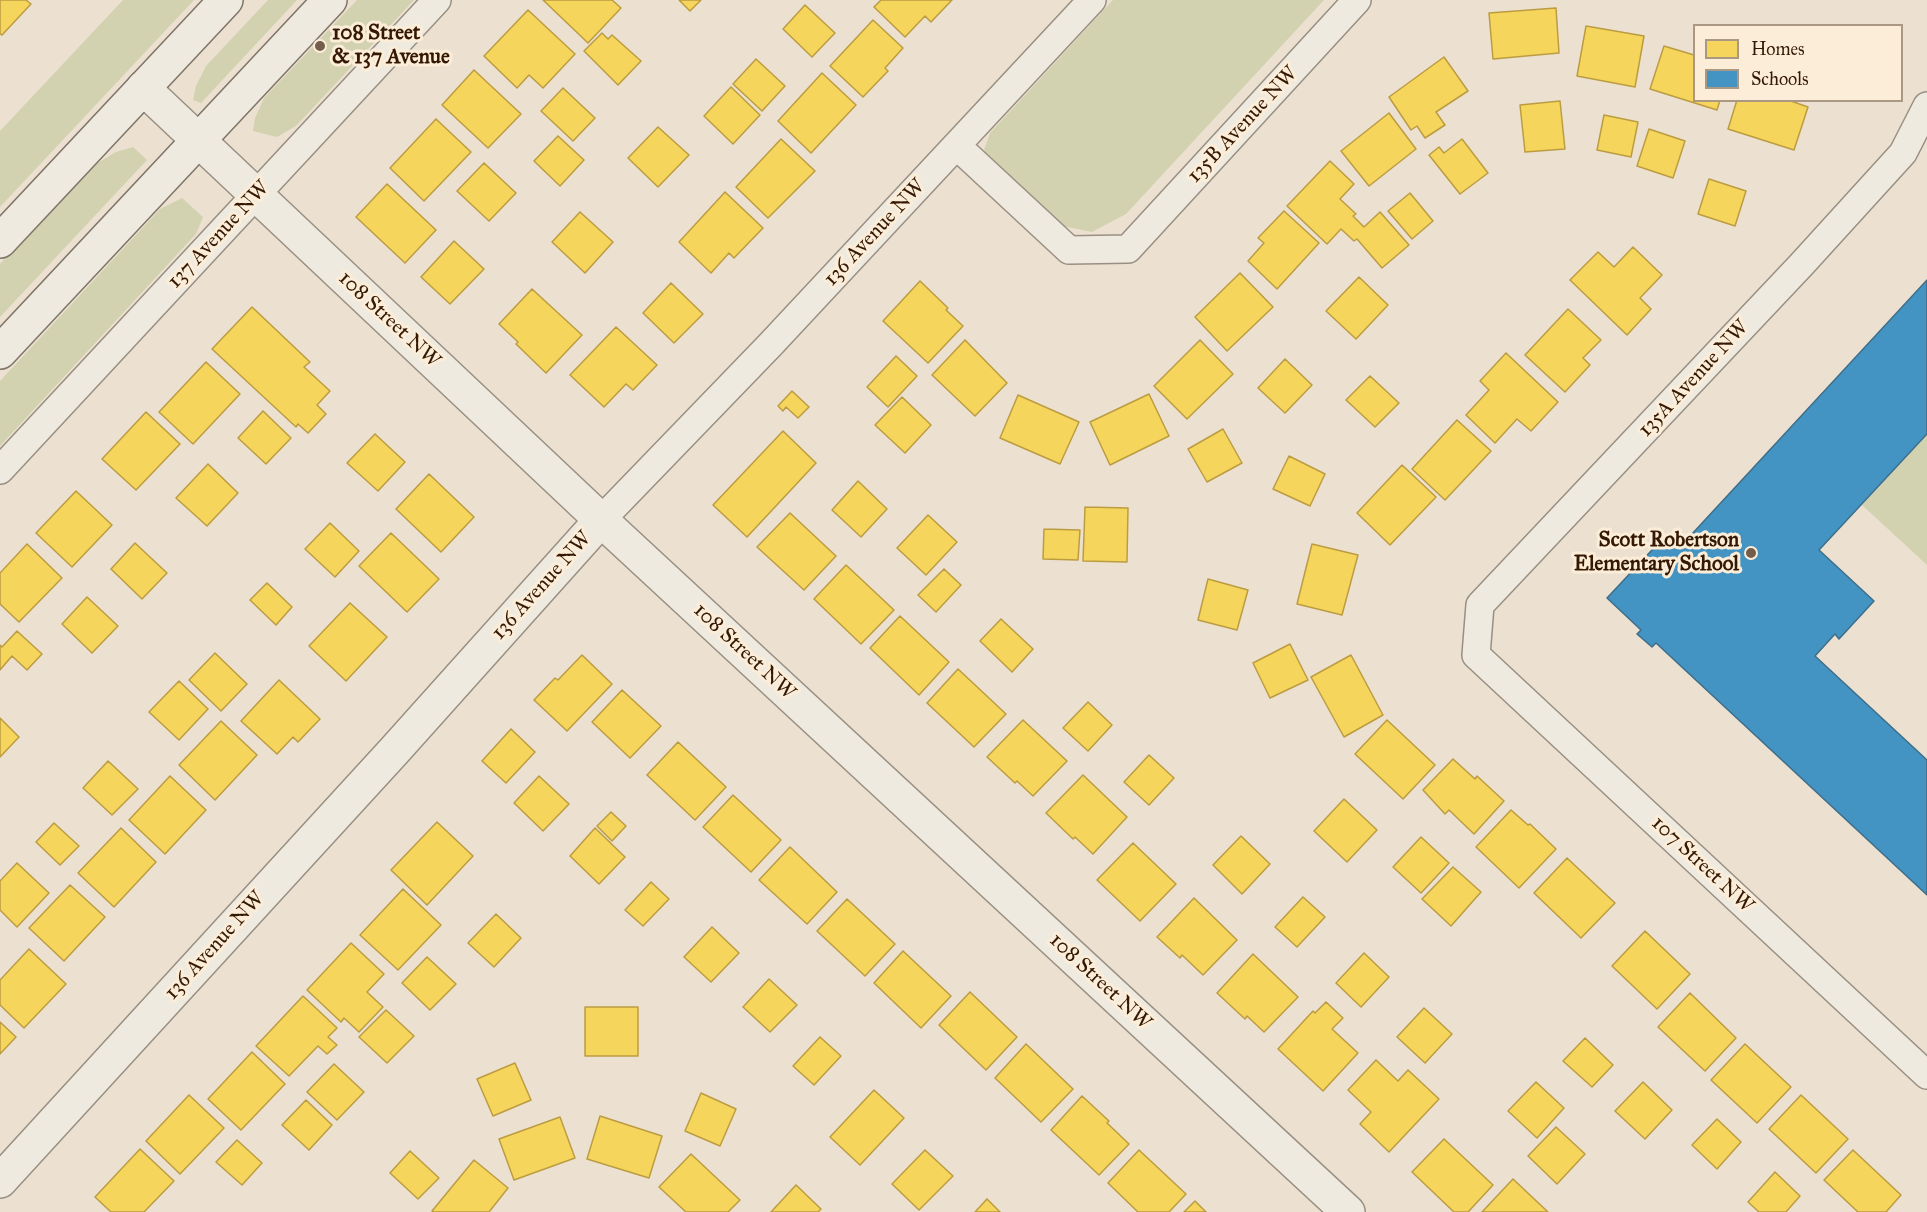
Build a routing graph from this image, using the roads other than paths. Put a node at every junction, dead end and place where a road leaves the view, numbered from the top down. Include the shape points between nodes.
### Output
1 (226, 0) edge
2 (330, 0) edge
3 (437, 0) edge
4 (1092, 0) edge
5 (1357, 0) edge
6 (143, 88) junction
7 (1927, 106) edge
8 (198, 140) junction
9 (957, 146) junction
10 (257, 194) junction
11 (0, 241) edge
12 (0, 352) edge
13 (0, 470) edge
14 (601, 520) junction
15 (1476, 655) joint
16 (1927, 1075) edge
17 (0, 1181) edge
18 (1348, 1212) edge

1 - 6 street
2 - 8 street
3 - 10 street, 137 Avenue NW
4 - 9 street, 136 Avenue NW
5 - 9 street, 135B Avenue NW via 1128,249 1069,250
6 - 8 street, 108 Street NW
6 - 11 street
7 - 15 street, 135A Avenue NW via 1903,153 1480,605
8 - 10 street, 108 Street NW
8 - 12 street
9 - 14 street, 136 Avenue NW
10 - 13 street, 137 Avenue NW
10 - 14 street, 108 Street NW
14 - 17 street, 136 Avenue NW
14 - 18 street, 108 Street NW
15 - 16 street, 107 Street NW

